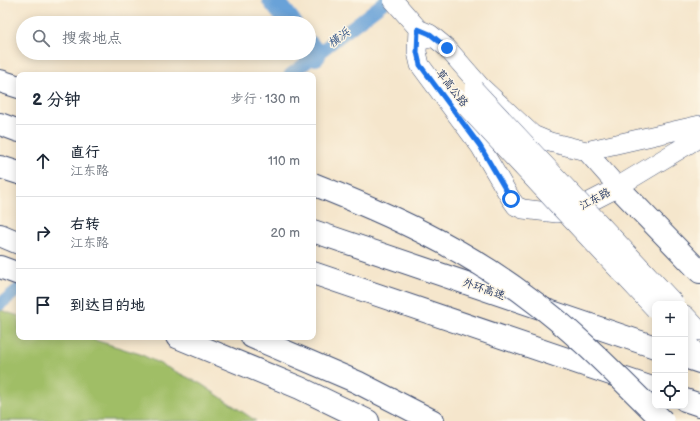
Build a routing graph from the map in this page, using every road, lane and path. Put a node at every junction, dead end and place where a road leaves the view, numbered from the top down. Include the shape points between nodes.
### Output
1 (393, 0) edge
2 (414, 26) junction
3 (0, 81) edge
4 (16, 86) edge
5 (467, 94) junction
6 (0, 124) edge
7 (700, 125) edge
8 (16, 130) edge
9 (700, 137) edge
10 (586, 151) junction
11 (0, 167) edge
12 (16, 172) edge
13 (316, 185) edge
14 (618, 186) junction
15 (316, 232) edge
16 (0, 235) edge
17 (16, 242) edge
18 (700, 272) edge
19 (316, 274) edge
20 (672, 301) edge
21 (652, 306) edge
22 (688, 318) edge
23 (700, 331) edge
24 (184, 340) edge
25 (259, 340) edge
26 (688, 344) edge
27 (652, 346) edge
28 (700, 357) edge
29 (688, 358) edge
30 (700, 362) edge
31 (652, 389) edge
32 (688, 401) edge
33 (700, 405) edge
34 (368, 421) edge
35 (433, 421) edge
36 (663, 421) edge

1 - 2 main road
2 - 5 main road, 草高公路
2 - 10 main road via 430,34 447,48 480,86 533,135
2 - 14 main road, 江东路 via 420,65 480,146 516,206 558,213 574,210
3 - 4 highway
5 - 20 main road, 草高公路, bridge
5 - 21 main road, 草高公路, bridge
6 - 8 highway
7 - 10 main road
9 - 14 main road, 江东路
10 - 14 main road
11 - 12 highway
13 - 36 highway, bridge via 376,209 455,249 529,298 595,354
14 - 18 highway
15 - 27 highway, 外环高速
16 - 17 highway
19 - 31 highway
22 - 23 main road
24 - 34 highway via 300,388
25 - 35 highway via 357,382
26 - 28 main road
29 - 30 highway
32 - 33 highway

